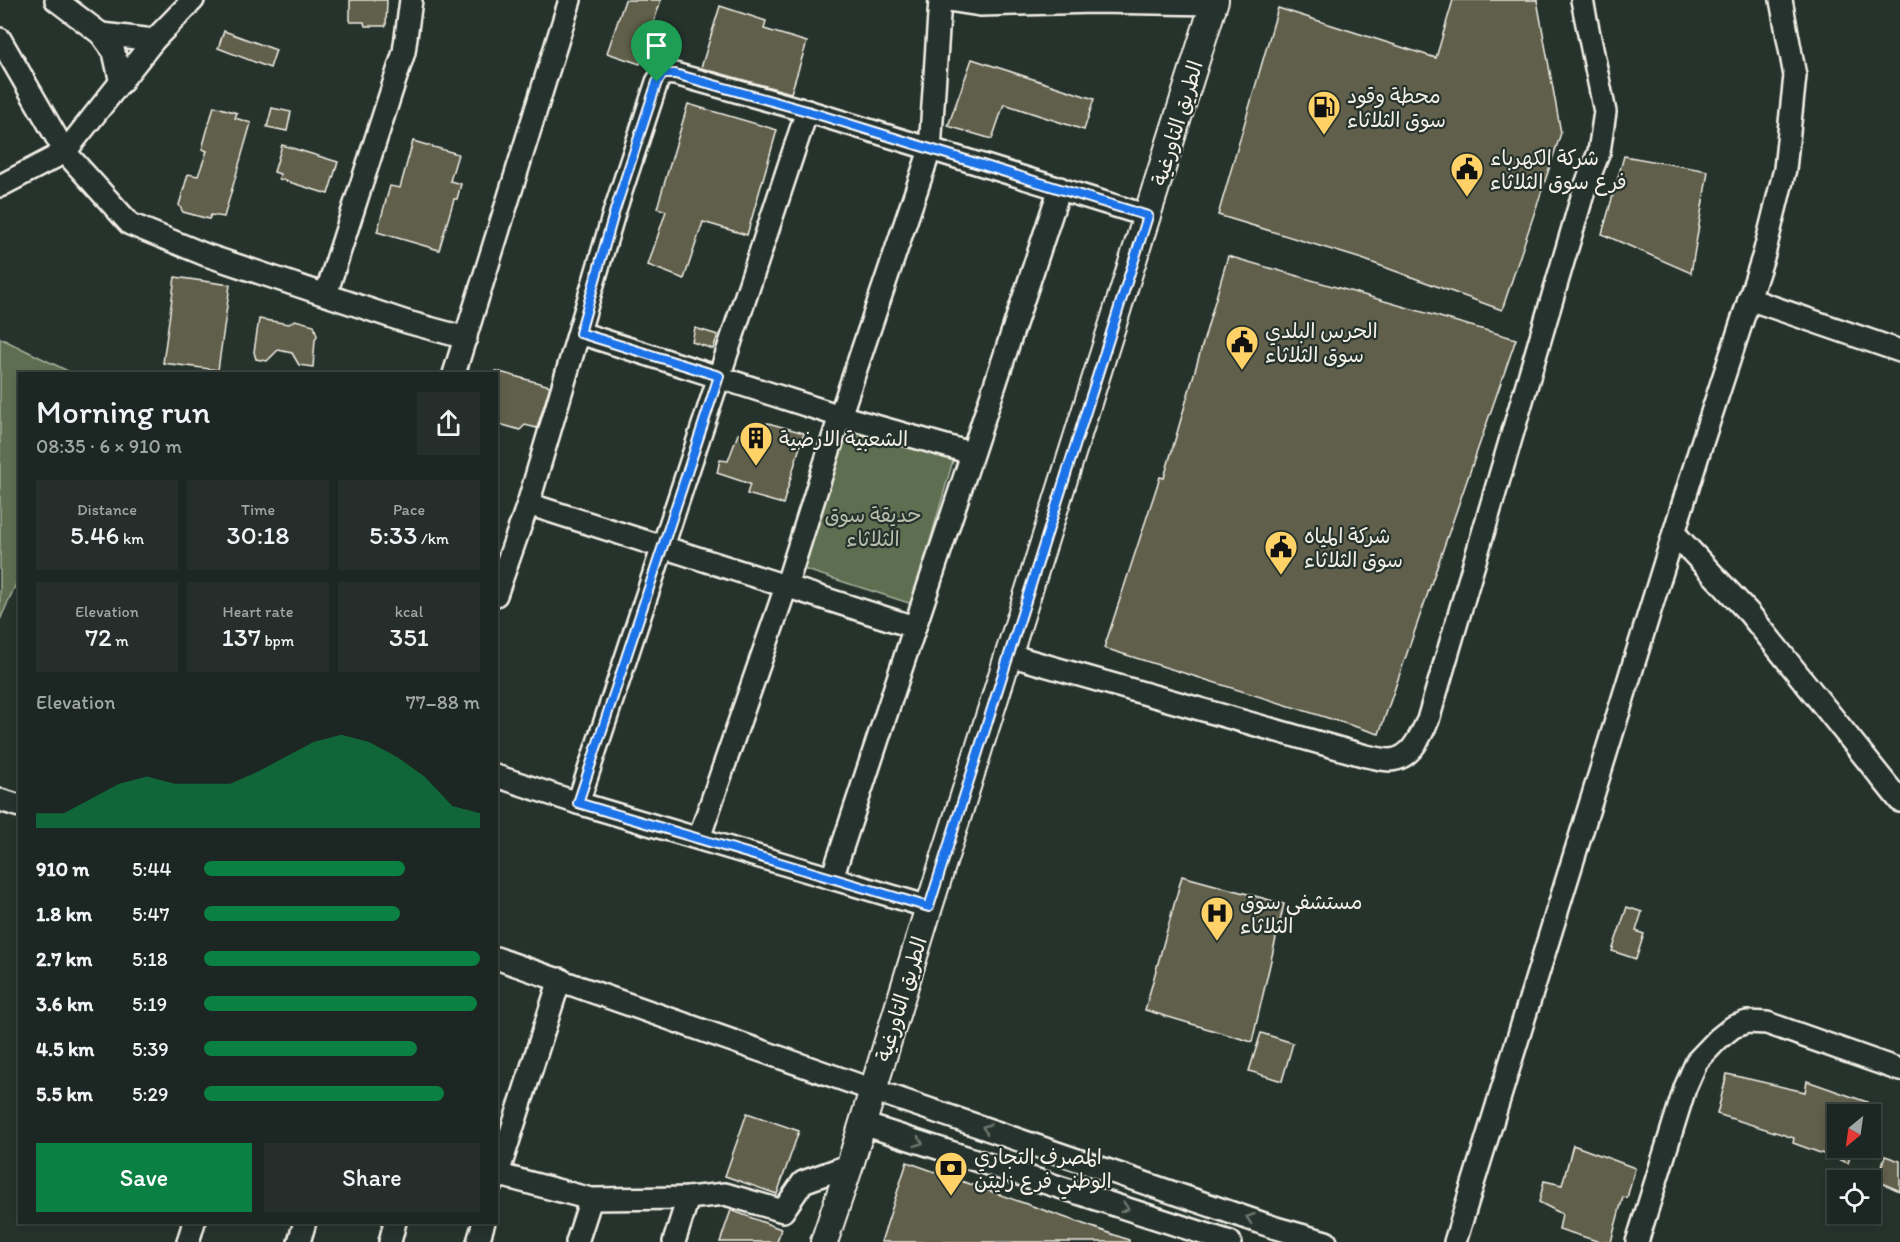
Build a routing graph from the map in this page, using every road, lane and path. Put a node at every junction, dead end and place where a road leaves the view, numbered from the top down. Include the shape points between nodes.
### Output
1 (56, 0) edge
2 (193, 0) edge
3 (411, 0) edge
4 (570, 0) edge
5 (939, 0) edge
6 (948, 0) edge
7 (1582, 0) edge
8 (1781, 0) edge
9 (1215, 2) edge
10 (101, 34) junction
11 (0, 39) edge
12 (154, 40) junction
13 (121, 83) junction
14 (807, 111) junction
15 (930, 150) junction
16 (65, 152) junction
17 (0, 186) edge
18 (1060, 188) junction
19 (1148, 216) junction
20 (326, 294) junction
21 (1749, 299) junction
22 (580, 333) junction
23 (466, 338) junction
24 (1900, 351) edge
25 (455, 372) edge
26 (719, 376) junction
27 (840, 416) junction
28 (971, 453) junction
29 (528, 504) junction
30 (1674, 533) junction
31 (662, 547) junction
32 (786, 586) junction
33 (498, 589) edge
34 (914, 627) junction
35 (1009, 655) junction
36 (498, 777) edge
37 (0, 800) edge
38 (1900, 801) edge
39 (578, 803) junction
40 (18, 805) edge
41 (699, 838) junction
42 (832, 878) junction
43 (929, 907) junction
44 (498, 959) edge
45 (560, 979) junction
46 (1900, 1070) edge
47 (873, 1090) junction
48 (863, 1124) junction
49 (850, 1165) junction
50 (498, 1173) edge
51 (498, 1176) edge
52 (688, 1198) junction
53 (591, 1199) junction
54 (193, 1224) edge
55 (304, 1224) edge
56 (394, 1224) edge
57 (483, 1224) edge
58 (188, 1242) edge
59 (299, 1242) edge
60 (390, 1242) edge
61 (478, 1242) edge
62 (578, 1242) edge
63 (674, 1242) edge
64 (824, 1242) edge
65 (1230, 1242) edge
66 (1326, 1242) edge
67 (1455, 1242) edge
68 (1637, 1242) edge

1 - 10 street
2 - 12 street
3 - 20 street via 404,52
4 - 23 street
5 - 15 street
6 - 9 street via 990,5
7 - 35 street via 1605,112 1599,152 1579,208 1428,720 1417,743 1406,754 1391,760 1366,756
8 - 21 street via 1795,76 1785,169
9 - 19 street, الطريق التاورغية
10 - 12 street
10 - 13 street via 114,52
11 - 16 street
12 - 13 street
13 - 16 street
14 - 15 street
14 - 22 street via 663,74 618,200
14 - 26 street
15 - 18 street
15 - 27 street
16 - 17 street
16 - 20 street via 130,224 206,255
18 - 19 street
18 - 28 street
19 - 35 street, الطريق التاورغية
20 - 23 street
21 - 24 street
21 - 30 street
22 - 26 street
22 - 29 street
23 - 25 street
26 - 27 street
26 - 31 street
27 - 28 street
27 - 32 street
28 - 34 street
29 - 31 street
29 - 33 street
30 - 38 street via 1749,613
30 - 67 street
31 - 32 street
31 - 39 street
32 - 34 street
32 - 41 street
34 - 42 street
35 - 43 street, الطريق التاورغية
36 - 39 street
37 - 40 street
39 - 41 street
41 - 42 street
42 - 43 street
43 - 47 street, الطريق التاورغية
44 - 45 street
45 - 47 street
45 - 50 street
46 - 68 street via 1767,1023 1747,1022 1733,1027 1697,1061
47 - 48 street, الطريق التاورغية
66 -> 47 street
48 - 49 street, الطريق التاورغية
48 -> 65 street
49 - 52 street via 803,1182 783,1211 725,1194
49 - 64 street, الطريق التاورغية
51 - 53 street
52 - 53 street
52 - 63 street
53 - 62 street
54 - 58 street
55 - 59 street
56 - 60 street
57 - 61 street

